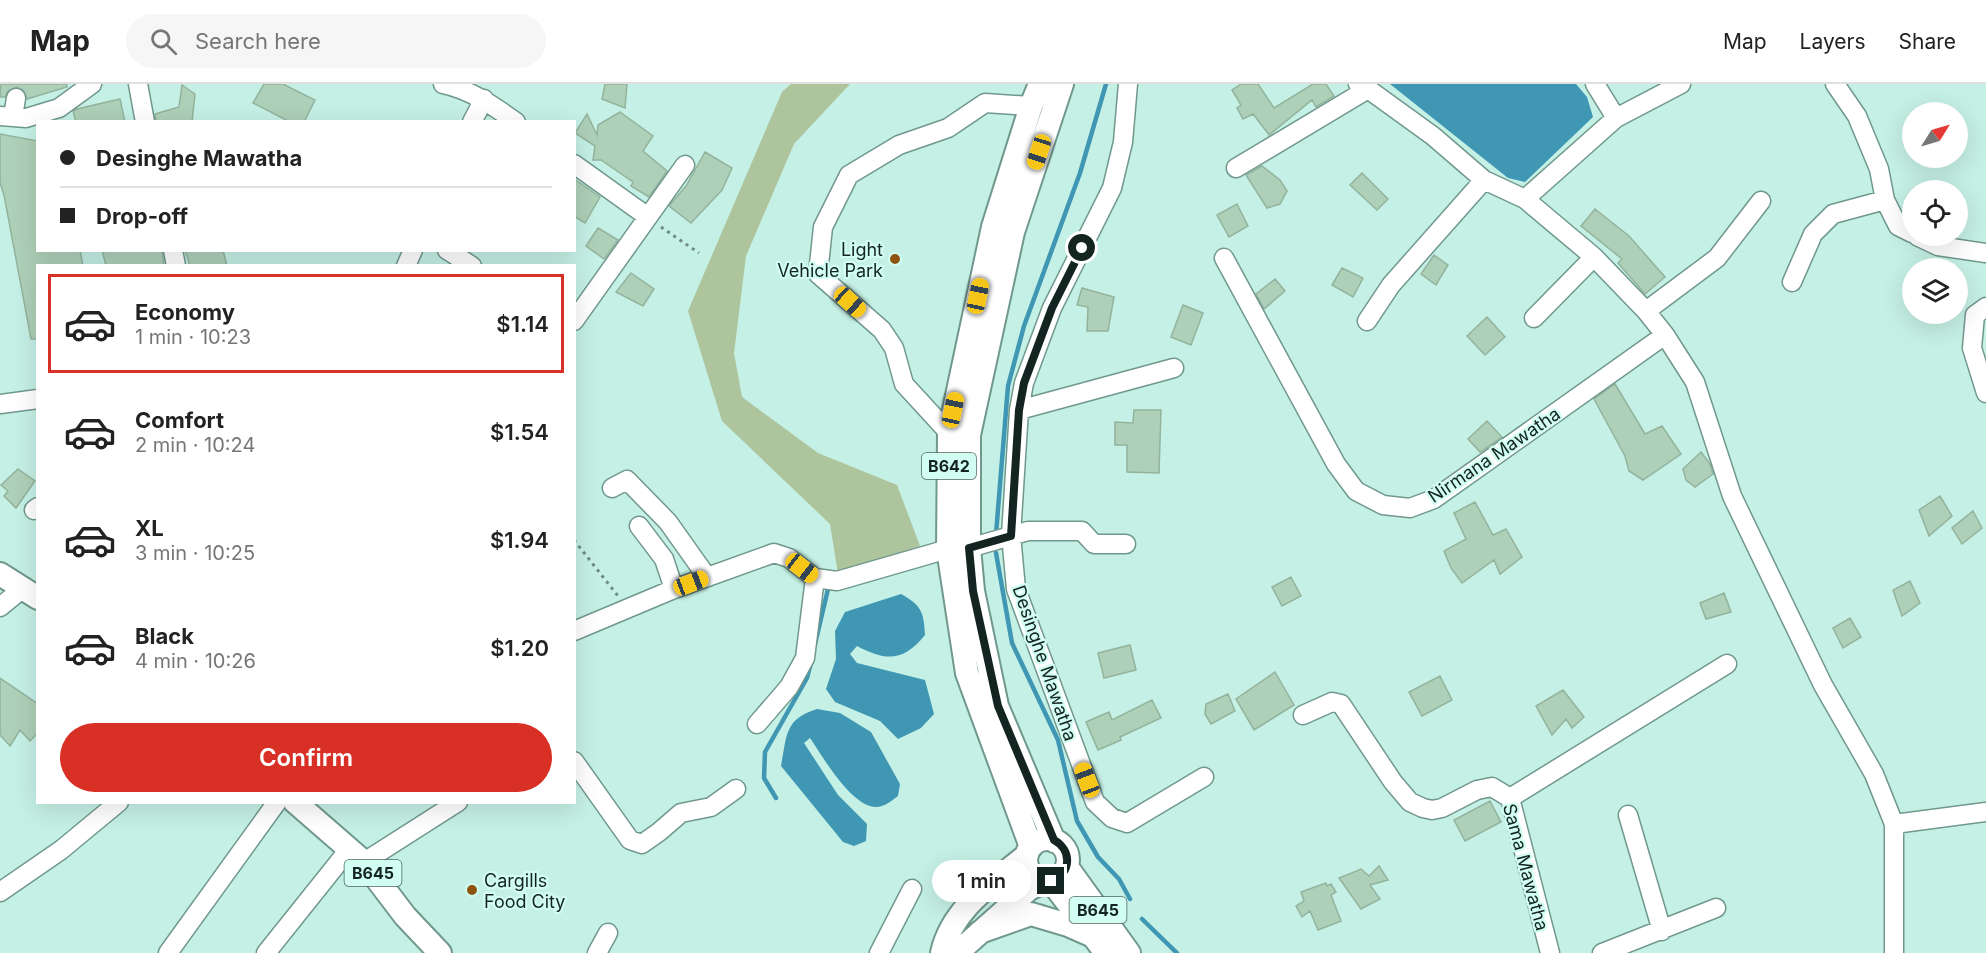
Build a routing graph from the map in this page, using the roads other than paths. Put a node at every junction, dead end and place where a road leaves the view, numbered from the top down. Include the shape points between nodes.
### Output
1 (92, 84) edge
2 (138, 84) edge
3 (443, 84) edge
4 (1040, 84) edge
5 (1062, 84) edge
6 (1128, 84) edge
7 (1595, 84) edge
8 (1681, 84) edge
9 (1835, 84) edge
10 (1363, 86) edge
11 (16, 98) dead end
12 (484, 99) junction
13 (1031, 106) junction
14 (6, 116) edge
15 (1616, 118) junction
16 (145, 120) edge
17 (473, 120) edge
18 (513, 120) edge
19 (576, 165) edge
20 (685, 165) dead end
21 (1236, 168) dead end
22 (1484, 180) junction
23 (1525, 199) junction
24 (1885, 200) junction
25 (1761, 201) dead end
26 (648, 217) junction
27 (1902, 228) edge
28 (1938, 246) edge
29 (450, 252) edge
30 (1986, 253) edge
31 (1594, 257) junction
32 (1224, 258) dead end
33 (469, 264) edge
34 (1792, 282) dead end
35 (1986, 307) edge
36 (1646, 311) junction
37 (576, 318) edge
38 (1534, 318) dead end
39 (1367, 321) dead end
40 (1665, 335) junction
41 (1174, 368) dead end
42 (1986, 393) edge
43 (36, 399) edge
44 (0, 404) edge
45 (1019, 410) junction
46 (949, 433) junction
47 (612, 488) dead end
48 (639, 526) dead end
49 (1011, 536) junction
50 (1126, 544) dead end
51 (959, 548) junction
52 (0, 574) edge
53 (707, 577) junction
54 (816, 578) junction
55 (674, 589) junction
56 (30, 594) edge
57 (0, 607) edge
58 (582, 628) edge
59 (1727, 664) dead end
60 (1303, 715) dead end
61 (757, 724) dead end
62 (576, 764) edge
63 (1204, 777) dead end
64 (736, 789) dead end
65 (1510, 798) junction
66 (117, 804) edge
67 (276, 804) edge
68 (297, 804) edge
69 (454, 804) edge
70 (1986, 812) edge
71 (1628, 814) dead end
72 (1894, 824) junction
73 (1054, 840) junction
74 (1029, 851) junction
75 (357, 855) junction
76 (1054, 876) junction
77 (912, 889) dead end
78 (0, 892) edge
79 (1716, 909) dead end
80 (1662, 930) junction
81 (980, 932) junction
82 (608, 933) dead end
83 (1100, 944) edge
84 (168, 953) edge
85 (266, 953) edge
86 (440, 953) edge
87 (597, 953) edge
88 (879, 953) edge
89 (942, 953) edge
90 (957, 953) edge
91 (1129, 953) edge
92 (1550, 953) edge
93 (1602, 953) edge
94 (1894, 953) edge

1 - 14 street via 59,108 26,118
2 - 16 street
3 - 12 street
4 - 13 main road, B642
5 - 51 main road, B642 via 1013,232 969,435
6 - 45 street, Desinghe Mawatha via 1112,188 1052,308 1024,383
7 - 15 street
8 - 15 street
9 - 24 street via 1857,116 1880,169
10 - 21 street
10 - 22 street via 1433,136
11 - 14 street
12 - 17 street
12 - 18 street
13 - 46 main road, B642 via 993,227
13 - 46 street via 985,103 948,128 899,145 849,175 823,227 818,274 882,330 894,348 904,384
15 - 23 street
19 - 26 street
20 - 26 street
22 - 23 street
22 - 39 street via 1391,285
23 - 31 street
24 - 27 street
24 - 34 street via 1833,214 1813,234
25 - 36 street via 1717,258
26 - 37 street
28 - 30 street
29 - 33 street
31 - 36 street
31 - 38 street
32 - 40 street, Nirmana Mawatha via 1336,464 1356,490 1383,505 1410,508 1434,499
35 - 42 street via 1975,315 1972,348
36 - 40 street
40 - 72 street via 1695,382 1732,496 1823,685 1874,774
41 - 45 street
43 - 44 street
45 - 49 street, Desinghe Mawatha
46 - 51 main road, B642
47 - 53 street via 627,480 668,522
48 - 55 street via 664,558
49 - 50 street via 1028,531 1082,531 1094,544
49 - 51 street
49 - 63 street, Desinghe Mawatha via 1016,589 1095,802 1112,818 1127,823
51 - 54 street via 837,581
51 - 73 main road, B642 via 973,591 998,706
51 - 74 main road, B642 via 967,673
52 - 56 main road
53 - 54 street via 774,553 789,558
53 - 55 street
54 - 61 street via 805,658 789,687
55 - 58 street
56 - 57 street
59 - 65 street
60 - 65 street, Sama Mawatha via 1332,702 1341,704 1393,782 1410,802 1423,808 1442,808 1477,790 1492,787
62 - 64 street via 630,840 642,844 681,813 711,807
65 - 92 street, Sama Mawatha
66 - 78 street via 61,850
67 - 84 street
68 - 75 main road, B645
69 - 75 street
70 - 72 street
71 - 80 street
72 - 94 street
73 - 74 main road via 1041,840
73 - 76 main road via 1067,854
74 - 76 main road via 1028,869 1038,879
74 - 89 main road via 969,903 951,926
75 - 85 street
75 - 86 main road, B645
76 - 81 main road via 1029,889
76 - 83 main road, B645
76 - 91 main road, B645
77 - 88 street
79 - 80 street
80 - 93 street
81 - 83 main road via 1031,914 1068,925
81 - 90 main road
82 - 87 street

